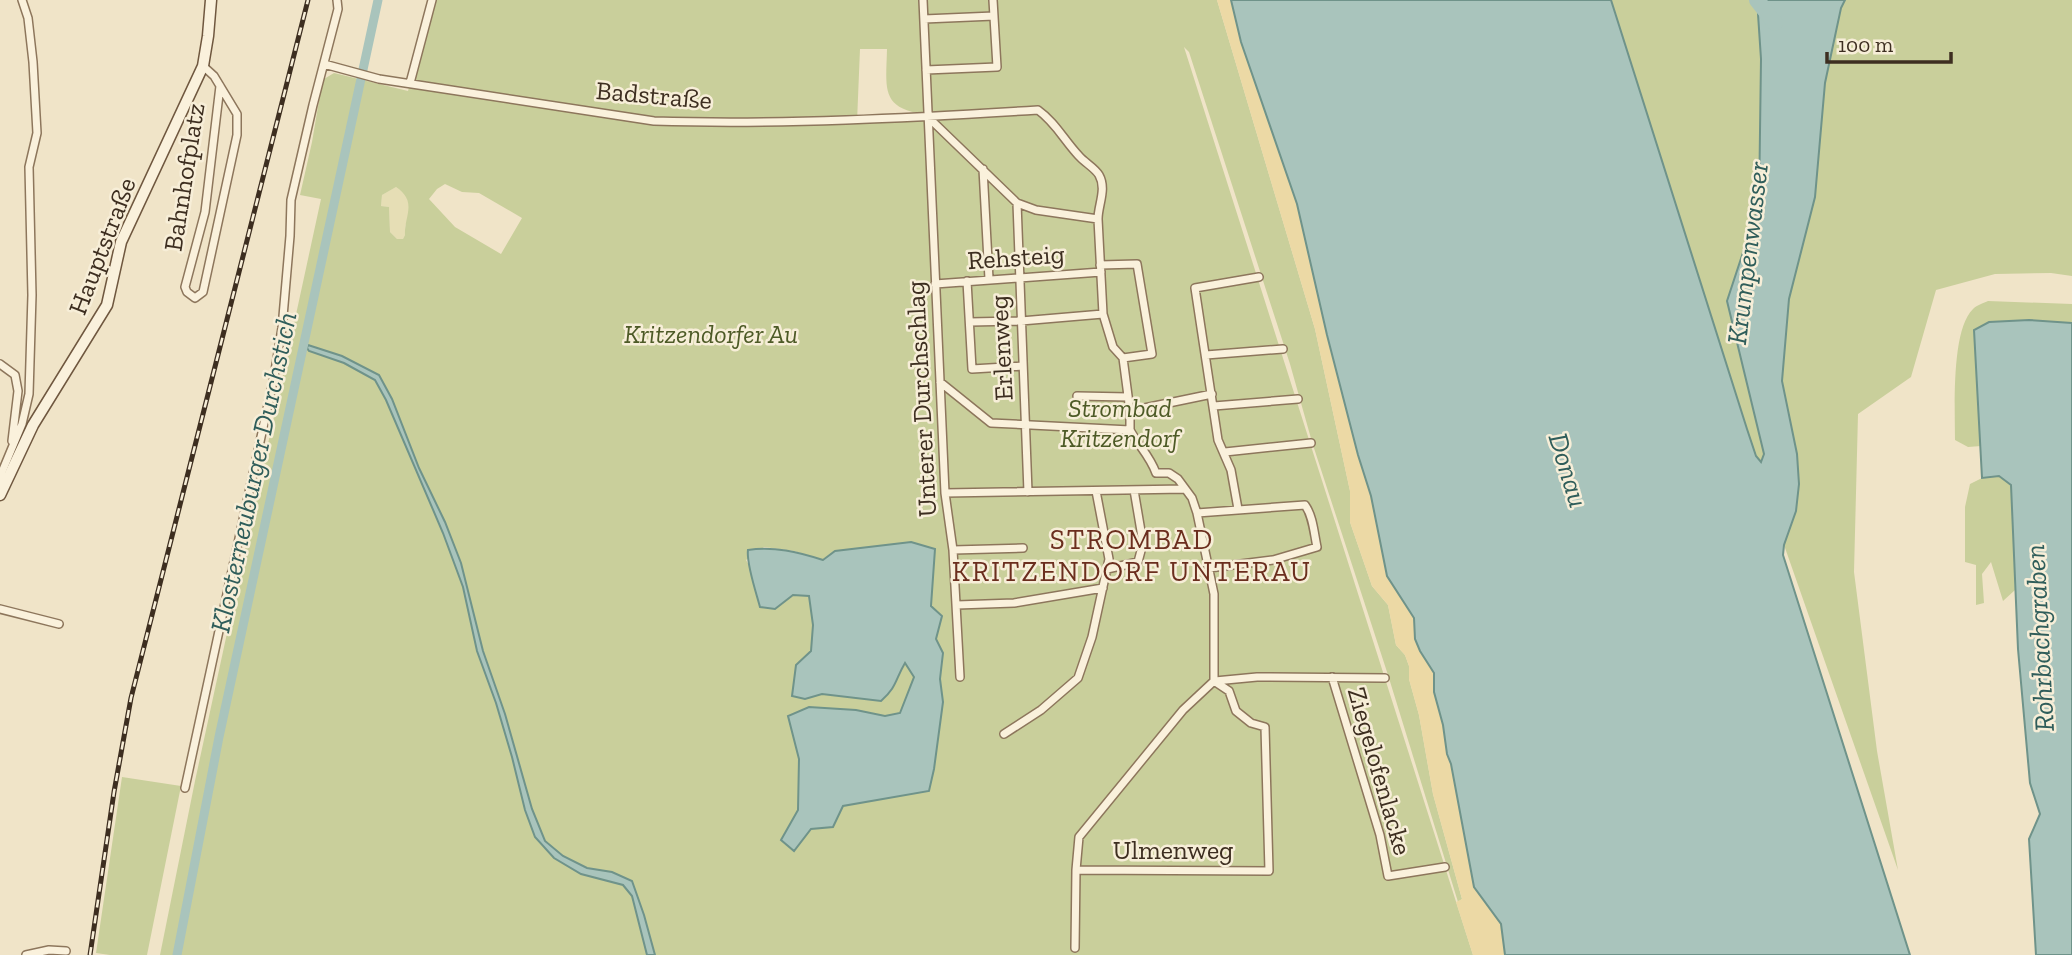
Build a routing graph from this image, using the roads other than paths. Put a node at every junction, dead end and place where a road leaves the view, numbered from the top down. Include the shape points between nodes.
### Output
1 (22, 0) edge
2 (211, 0) edge
3 (343, 0) edge
4 (432, 0) edge
5 (923, 0) edge
6 (993, 0) edge
7 (337, 4) edge
8 (994, 16) junction
9 (924, 19) junction
10 (324, 64) junction
11 (203, 66) junction
12 (926, 70) junction
13 (410, 83) junction
14 (220, 86) junction
15 (928, 117) junction
16 (983, 169) junction
17 (1017, 203) junction
18 (1098, 219) junction
19 (1100, 269) junction
20 (1019, 277) junction
21 (1259, 277) dead end
22 (989, 279) junction
23 (967, 281) junction
24 (935, 284) junction
25 (1103, 314) junction
26 (1021, 321) junction
27 (970, 322) junction
28 (1283, 349) dead end
29 (1206, 355) junction
30 (1123, 358) junction
31 (0, 364) edge
32 (1023, 366) junction
33 (940, 382) junction
34 (1212, 394) junction
35 (1077, 396) dead end
36 (1128, 397) junction
37 (1298, 399) dead end
38 (1214, 406) junction
39 (1130, 411) junction
40 (1026, 425) junction
41 (1130, 430) junction
42 (1311, 443) dead end
43 (11, 452) junction
44 (1224, 452) junction
45 (1185, 489) junction
46 (1134, 490) junction
47 (2, 491) edge
48 (1096, 491) junction
49 (1028, 492) junction
50 (945, 493) junction
51 (1238, 509) junction
52 (1197, 513) junction
53 (1023, 548) dead end
54 (953, 550) junction
55 (1209, 568) junction
56 (1108, 569) junction
57 (1103, 588) junction
58 (957, 605) junction
59 (0, 609) edge
60 (59, 624) dead end
61 (960, 677) dead end
62 (1332, 677) junction
63 (1385, 678) dead end
64 (1213, 681) junction
65 (1004, 734) dead end
66 (185, 788) dead end
67 (1445, 867) dead end
68 (1076, 870) junction
69 (1075, 948) dead end
70 (66, 951) dead end
71 (26, 955) edge

1 - 43 street via 32,51 37,133 29,167 29,394
2 - 11 main road, Hauptstraße
3 - 7 street
4 - 13 street
5 - 9 street, Unterer Durchschlag
6 - 8 street
7 - 10 street
8 - 9 street
8 - 12 street via 997,67
9 - 12 street, Unterer Durchschlag
10 - 13 street, Badstraße
10 - 66 street via 291,200 274,377
11 - 14 street, Bahnhofplatz
11 - 47 main road, Hauptstraße via 121,242 107,305 33,425
12 - 15 street, Unterer Durchschlag
13 - 15 street, Badstraße via 654,121
14 - 14 street, Bahnhofplatz via 205,212 185,287 195,298 202,292 237,135 237,114
15 - 16 street
15 - 18 street, Badstraße via 1038,110 1099,175 1103,198
15 - 24 street, Unterer Durchschlag
16 - 17 street
16 - 22 street
17 - 18 street via 1036,211
17 - 20 street, Erlenweg
18 - 19 street
19 - 20 street, Rehsteig
19 - 25 street
19 - 30 street, Rehsteig via 1137,264 1152,354
20 - 22 street, Rehsteig
20 - 26 street, Erlenweg
21 - 29 street via 1195,288
22 - 23 street, Rehsteig
23 - 24 street, Rehsteig
23 - 27 street
24 - 33 street, Unterer Durchschlag
25 - 26 street
25 - 30 street via 1112,347
26 - 27 street
26 - 32 street, Erlenweg
27 - 32 street via 972,369
28 - 29 street
29 - 34 street
30 - 36 street
31 - 43 street via 15,375 18,391
32 - 40 street, Erlenweg
33 - 40 street via 991,424
33 - 50 street, Unterer Durchschlag
34 - 38 street
34 - 39 street
35 - 36 street
36 - 39 street
37 - 38 street
38 - 44 street
39 - 41 street
40 - 41 street
40 - 49 street, Erlenweg
41 - 45 street via 1156,473 1169,474
42 - 44 street
43 - 47 street via 2,472
44 - 51 street
45 - 46 street
45 - 52 street
46 - 48 street
46 - 56 street via 1143,543 1138,562
48 - 49 street
48 - 56 street
49 - 50 street
50 - 54 street, Unterer Durchschlag
51 - 52 street
51 - 55 street via 1305,505 1317,547 1273,560
52 - 55 street
53 - 54 street
54 - 58 street, Unterer Durchschlag
55 - 64 street via 1214,594
56 - 57 street
57 - 58 street via 1014,603
57 - 65 street via 1078,678
58 - 61 street, Unterer Durchschlag
59 - 60 street
62 - 63 street
62 - 64 street
62 - 67 street, Ziegelofenlacke via 1380,835 1388,877
64 - 68 street via 1183,710 1079,837
64 - 68 street, Ulmenweg via 1229,691 1236,711 1265,727 1269,871
68 - 69 street
70 - 71 street

